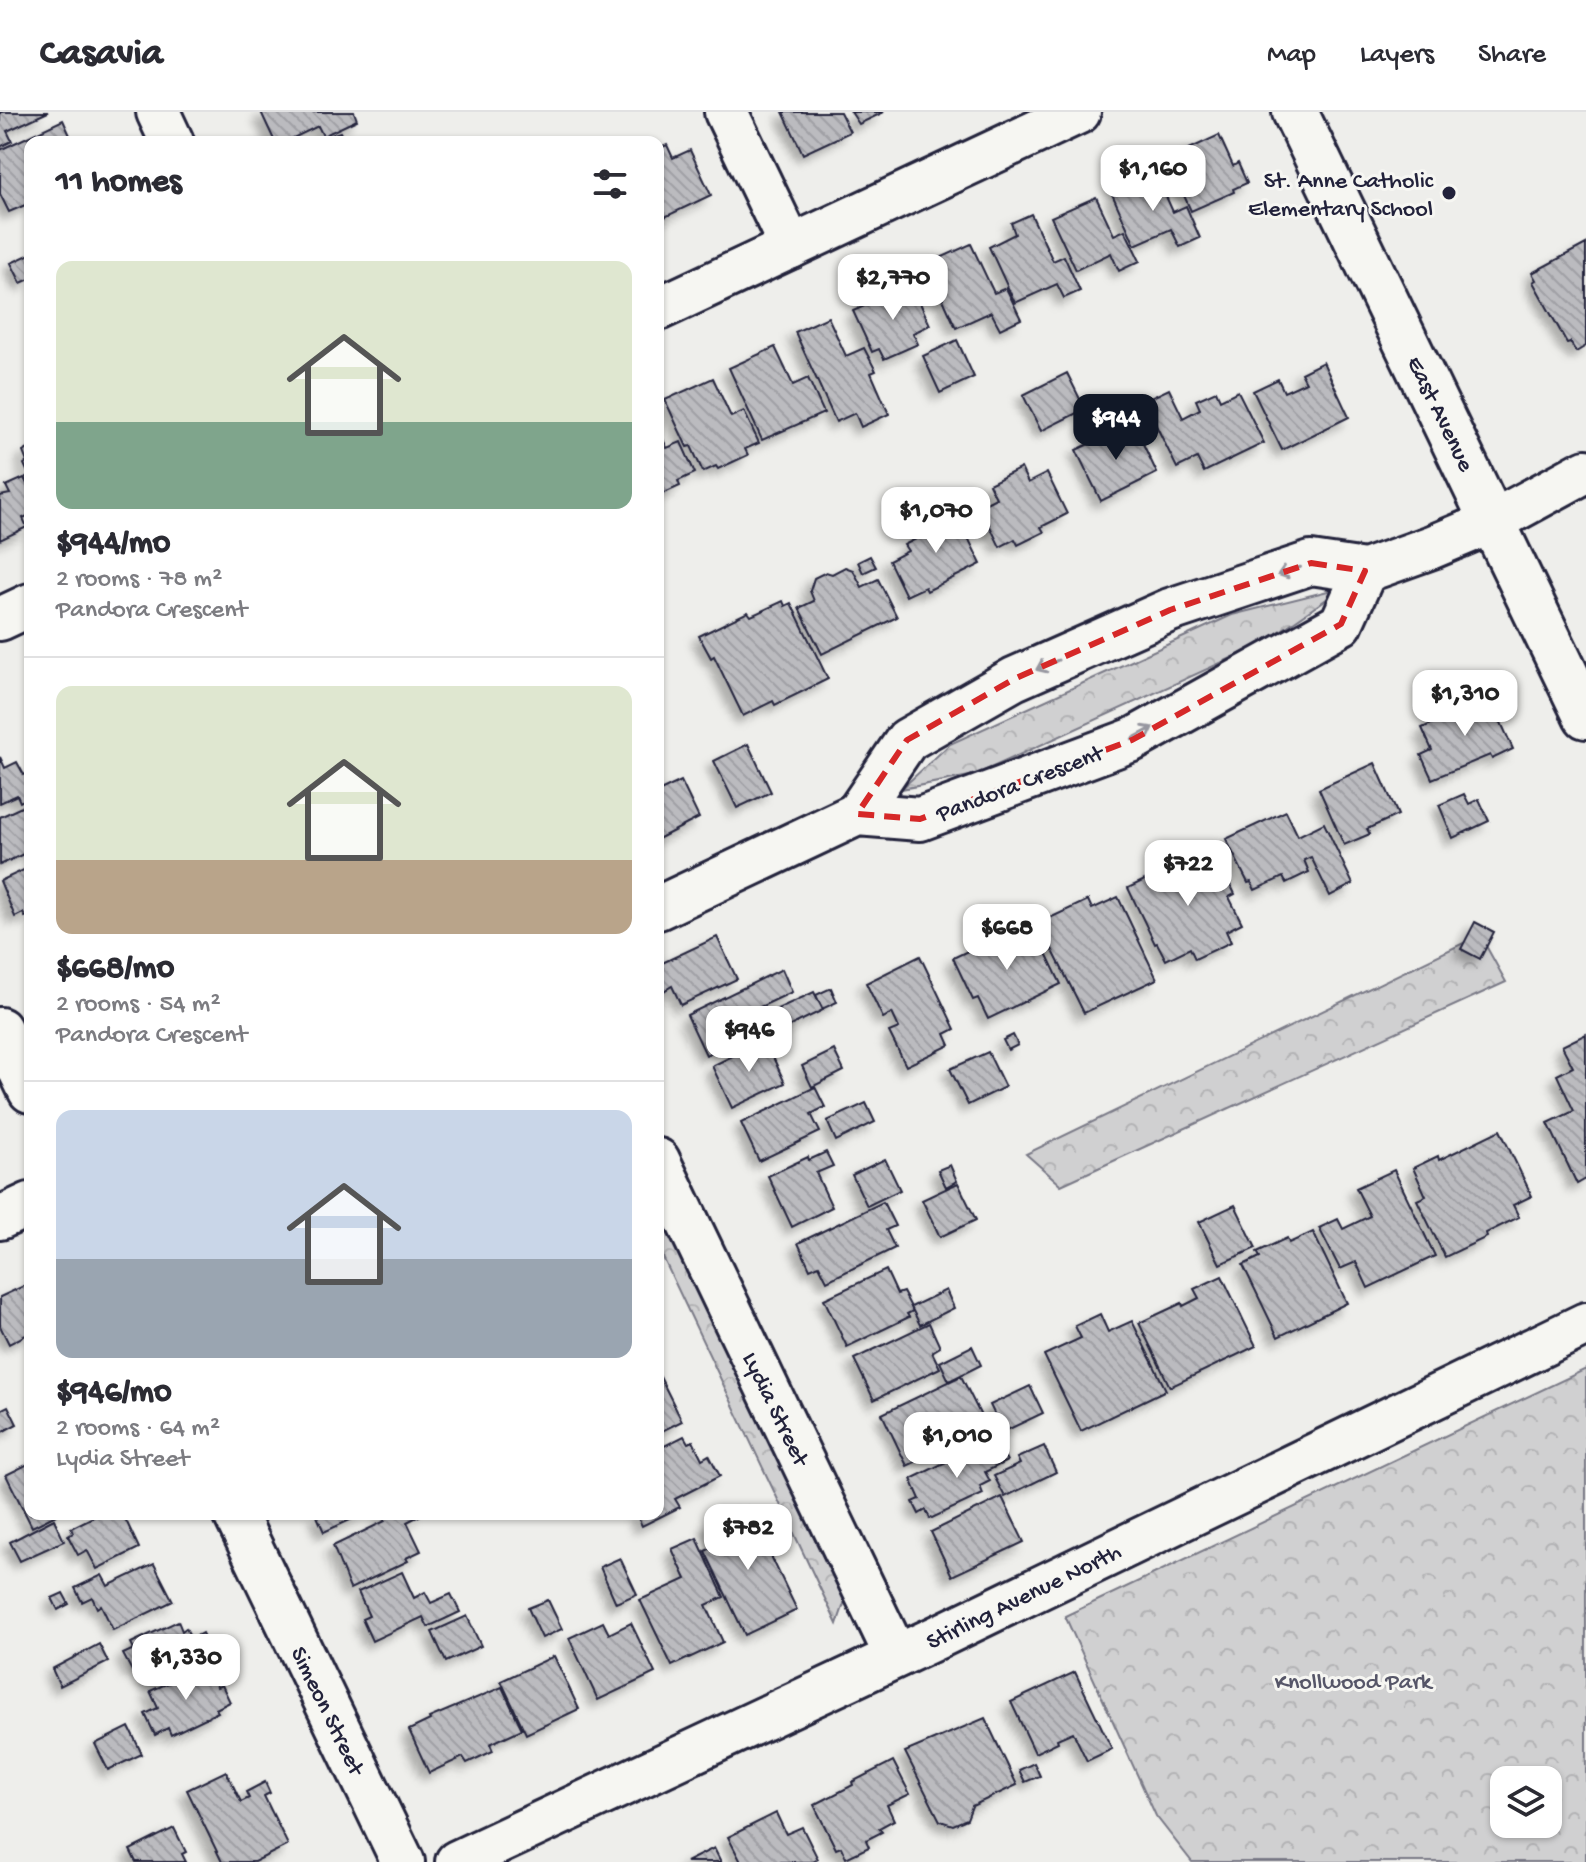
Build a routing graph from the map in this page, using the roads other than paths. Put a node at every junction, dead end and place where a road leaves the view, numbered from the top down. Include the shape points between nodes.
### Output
1 (158, 112) edge
2 (726, 112) edge
3 (1079, 112) edge
4 (1295, 112) edge
5 (169, 136) edge
6 (791, 247) junction
7 (664, 306) edge
8 (1586, 471) edge
9 (1494, 521) junction
10 (1365, 571) junction
11 (24, 608) edge
12 (0, 619) edge
13 (1586, 716) edge
14 (857, 814) junction
15 (664, 905) edge
16 (0, 1029) edge
17 (24, 1079) edge
18 (664, 1173) edge
19 (24, 1207) edge
20 (0, 1218) edge
21 (1586, 1324) edge
22 (238, 1520) edge
23 (896, 1656) junction
24 (403, 1862) edge
25 (457, 1862) edge

1 - 5 street
2 - 6 street
3 - 6 street
4 - 9 street, East Avenue
6 - 7 street
8 - 9 street
9 - 10 street
9 - 13 street, East Avenue
10 -> 14 street via 1311,563 1170,610 1014,679 907,740
14 -> 10 street, Pandora Crescent via 920,819 1132,740 1341,624
11 - 12 street
14 - 15 street
16 - 17 street
18 - 23 street, Lydia Street
19 - 20 street
21 - 23 street, Stirling Avenue North
22 - 24 street, Simeon Street
23 - 25 street, Stirling Avenue North

